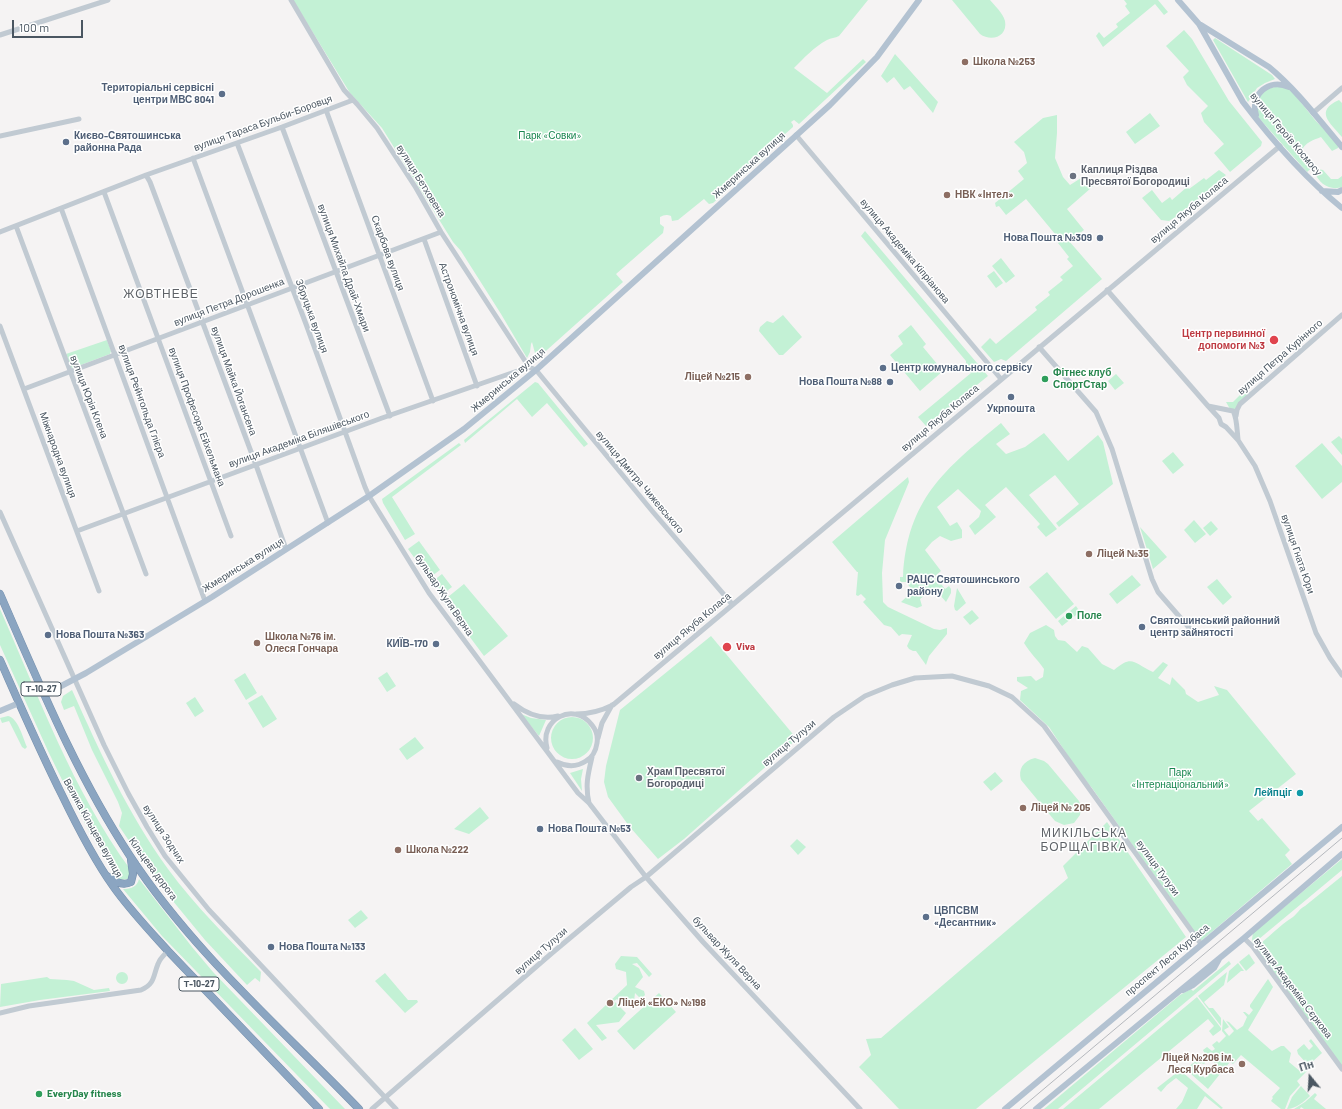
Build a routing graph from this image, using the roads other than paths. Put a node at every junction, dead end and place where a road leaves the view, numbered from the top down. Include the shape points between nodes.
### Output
1 (108, 0) edge
2 (291, 0) edge
3 (919, 0) edge
4 (1178, 0) edge
5 (1200, 24) junction
6 (0, 35) edge
7 (1291, 88) junction
8 (1342, 88) edge
9 (353, 100) junction
10 (326, 110) junction
11 (1313, 113) junction
12 (79, 118) dead end
13 (1257, 118) junction
14 (282, 127) junction
15 (796, 135) junction
16 (0, 136) edge
17 (237, 143) junction
18 (1280, 146) junction
19 (1342, 146) edge
20 (193, 158) junction
21 (146, 175) junction
22 (1321, 190) junction
23 (1342, 190) edge
24 (104, 192) junction
25 (61, 208) junction
26 (1342, 208) edge
27 (16, 226) junction
28 (0, 232) edge
29 (441, 232) junction
30 (424, 239) junction
31 (380, 256) junction
32 (336, 272) junction
33 (292, 288) junction
34 (1107, 290) junction
35 (248, 305) junction
36 (1342, 315) edge
37 (203, 322) junction
38 (0, 326) edge
39 (159, 338) junction
40 (1039, 347) junction
41 (115, 354) junction
42 (529, 367) junction
43 (536, 370) junction
44 (70, 372) junction
45 (1000, 379) junction
46 (477, 386) junction
47 (24, 389) junction
48 (433, 401) junction
49 (1208, 406) junction
50 (1225, 409) junction
51 (390, 416) junction
52 (1218, 418) junction
53 (1236, 419) junction
54 (1226, 427) junction
55 (345, 432) junction
56 (1238, 440) junction
57 (301, 448) junction
58 (256, 465) junction
59 (211, 481) junction
60 (370, 496) junction
61 (167, 498) junction
62 (0, 512) edge
63 (123, 514) junction
64 (328, 523) junction
65 (77, 531) junction
66 (231, 536) dead end
67 (286, 549) junction
68 (146, 574) dead end
69 (99, 591) dead end
70 (0, 594) edge
71 (205, 601) junction
72 (732, 604) junction
73 (1192, 631) dead end
74 (0, 660) edge
75 (1342, 675) edge
76 (74, 680) junction
77 (44, 695) junction
78 (510, 701) junction
79 (19, 703) junction
80 (613, 705) junction
81 (0, 711) edge
82 (576, 714) junction
83 (563, 715) junction
84 (598, 738) junction
85 (548, 751) junction
86 (592, 756) junction
87 (554, 760) junction
88 (589, 803) junction
89 (1342, 827) edge
90 (1342, 854) edge
91 (130, 857) junction
92 (104, 873) junction
93 (646, 877) junction
94 (1244, 938) junction
95 (1202, 944) junction
96 (168, 951) junction
97 (0, 1013) edge
98 (1342, 1069) edge
99 (385, 1097) junction
100 (1044, 1103) junction
101 (319, 1109) edge
102 (359, 1109) edge
103 (372, 1109) edge
104 (396, 1109) edge
105 (860, 1109) edge
106 (1006, 1109) edge
107 (1036, 1109) edge
108 (1040, 1109) edge

1 - 6 street
2 - 9 street, вулиця Бетховена via 344,90
3 - 15 main road, Жмеринська вулиця via 871,65
4 - 5 main road, вулиця Героїв Космосу
5 - 7 main road, вулиця Героїв Космосу via 1269,67
5 - 13 main road, вулиця Героїв Космосу via 1243,102
7 - 11 main road, вулиця Героїв Космосу
7 - 13 main road via 1273,84 1260,91 1254,104
8 - 11 street
9 - 10 street, вулиця Тараса Бульби-Боровця
9 - 29 street, вулиця Бетховена via 377,128
10 - 14 street, вулиця Тараса Бульби-Боровця
10 - 31 street, Скарбова вулиця
11 - 19 main road, вулиця Героїв Космосу
12 - 16 street
13 - 18 main road, вулиця Героїв Космосу
14 - 17 street, вулиця Тараса Бульби-Боровця
14 - 32 street, вулиця Михайла Драй-Хмари
15 - 43 main road, Жмеринська вулиця
15 - 45 street, вулиця Академіка Кіпріанова
17 - 20 street, вулиця Тараса Бульби-Боровця
17 - 33 street, Збруцька вулиця
18 - 22 main road, вулиця Героїв Космосу
18 - 34 street, вулиця Якуба Коласа
20 - 21 street, вулиця Тараса Бульби-Боровця
20 - 35 street
21 - 24 street, вулиця Тараса Бульби-Боровця
21 - 37 street, вулиця Майка Йогансена
22 - 23 main road
22 - 26 main road, вулиця Героїв Космосу
24 - 25 street, вулиця Тараса Бульби-Боровця
24 - 39 street, вулиця Професора Ейхельмана
25 - 27 street, вулиця Тараса Бульби-Боровця
25 - 41 street, вулиця Рейнгольда Глієра
27 - 28 street, вулиця Тараса Бульби-Боровця
27 - 44 street, вулиця Юрія Клена
29 - 30 street, вулиця Петра Дорошенка
29 - 42 street, вулиця Бетховена
30 - 31 street, вулиця Петра Дорошенка
30 - 46 street, Астрономічна вулиця
31 - 32 street, вулиця Петра Дорошенка
31 - 48 street, Скарбова вулиця
32 - 33 street, вулиця Петра Дорошенка
32 - 51 street, вулиця Михайла Драй-Хмари
33 - 35 street, вулиця Петра Дорошенка
33 - 55 street, Збруцька вулиця
34 - 40 street, вулиця Якуба Коласа
34 - 49 street
35 - 37 street, вулиця Петра Дорошенка
35 - 57 street
36 - 53 street, вулиця Петра Курінного via 1250,394 1240,404
37 - 39 street, вулиця Петра Дорошенка
37 - 58 street, вулиця Майка Йогансена
38 - 47 street, Міжнародна вулиця
39 - 41 street, вулиця Петра Дорошенка
39 - 59 street, вулиця Професора Ейхельмана
40 - 45 street, вулиця Якуба Коласа
40 - 73 street via 1099,417 1112,449 1158,592
41 - 44 street, вулиця Петра Дорошенка
41 - 61 street, вулиця Рейнгольда Глієра
42 - 43 street
42 - 46 street, вулиця Академіка Біляшівського
43 - 60 main road, Жмеринська вулиця via 452,438
43 - 72 street, вулиця Дмитра Чижевського
44 - 47 street, вулиця Петра Дорошенка
44 - 63 street, вулиця Юрія Клена
45 - 72 street, вулиця Якуба Коласа
46 - 48 street, вулиця Академіка Біляшівського
47 - 65 street, Міжнародна вулиця
48 - 51 street, вулиця Академіка Біляшівського
49 - 50 street
49 - 52 street
50 - 52 street
50 - 53 street via 1233,411
51 - 55 street, вулиця Академіка Біляшівського
52 - 54 street
53 - 54 street via 1232,426
53 - 56 street, вулиця Гната Юри
54 - 56 street, вулиця Гната Юри
55 - 57 street, вулиця Академіка Біляшівського
55 - 60 street, Збруцька вулиця
56 - 75 street, вулиця Гната Юри via 1255,466 1270,501 1316,633
57 - 58 street, вулиця Академіка Біляшівського
57 - 64 street
58 - 59 street, вулиця Академіка Біляшівського
58 - 67 street, вулиця Майка Йогансена
59 - 61 street, вулиця Академіка Біляшівського
59 - 66 street, вулиця Професора Ейхельмана
60 - 64 main road, Жмеринська вулиця
60 - 78 street, бульвар Жуля Верна via 429,593
61 - 63 street, вулиця Академіка Біляшівського
61 - 71 street, вулиця Рейнгольда Глієра
62 - 76 street, вулиця Зодчих
63 - 65 street, вулиця Академіка Біляшівського
63 - 68 street, вулиця Юрія Клена
64 - 67 main road, Жмеринська вулиця
65 - 69 street, Міжнародна вулиця
67 - 71 main road, Жмеринська вулиця
70 - 77 highway, Кільцева дорога / Т-10-27
71 - 76 main road, Жмеринська вулиця
72 - 80 street, вулиця Якуба Коласа
74 - 79 highway, Т-10-27
76 - 77 main road, Жмеринська вулиця
76 - 99 street, вулиця Зодчих via 128,793 165,856 209,910
77 - 91 highway, Кільцева дорога / Т-10-27 via 86,783
78 - 83 street, бульвар Жуля Верна via 520,709 545,718
78 - 85 street, бульвар Жуля Верна
79 - 81 main road
79 - 92 highway, Велика Кільцева вулиця / Т-10-27 via 67,805
80 - 82 street, вулиця Якуба Коласа via 591,713
80 - 84 street, вулиця Якуба Коласа via 605,717
82 - 83 street
82 - 84 street via 588,720
83 - 85 street via 555,720 546,732
84 - 86 street
85 - 87 street, бульвар Жуля Верна
86 - 87 street via 574,766
86 - 88 street, бульвар Жуля Верна via 586,781
87 - 88 street, бульвар Жуля Верна
88 - 93 street, бульвар Жуля Верна
89 - 95 main road, проспект Леся Курбаса
90 - 94 main road
91 - 92 highway via 133,876 129,883 117,882
91 - 102 highway, Кільцева дорога / Т-10-27 via 163,902 218,967
92 - 96 highway, Велика Кільцева вулиця / Т-10-27
93 - 95 street, вулиця Тулузи via 800,745 865,696 915,678 952,676 989,686 1012,697 1044,726
93 - 99 street, вулиця Тулузи via 561,946
93 - 105 street, бульвар Жуля Верна via 703,942
94 - 98 street, вулиця Академіка Сєркова
94 - 100 main road via 1222,955 1214,968 1193,985 1175,994
95 - 106 main road, проспект Леся Курбаса
96 - 97 street via 160,958 151,984 141,990 29,1006
96 - 101 highway, Велика Кільцева вулиця / Т-10-27
99 - 103 street, вулиця Тулузи
99 - 104 street, вулиця Зодчих
100 - 107 main road
100 - 108 main road

